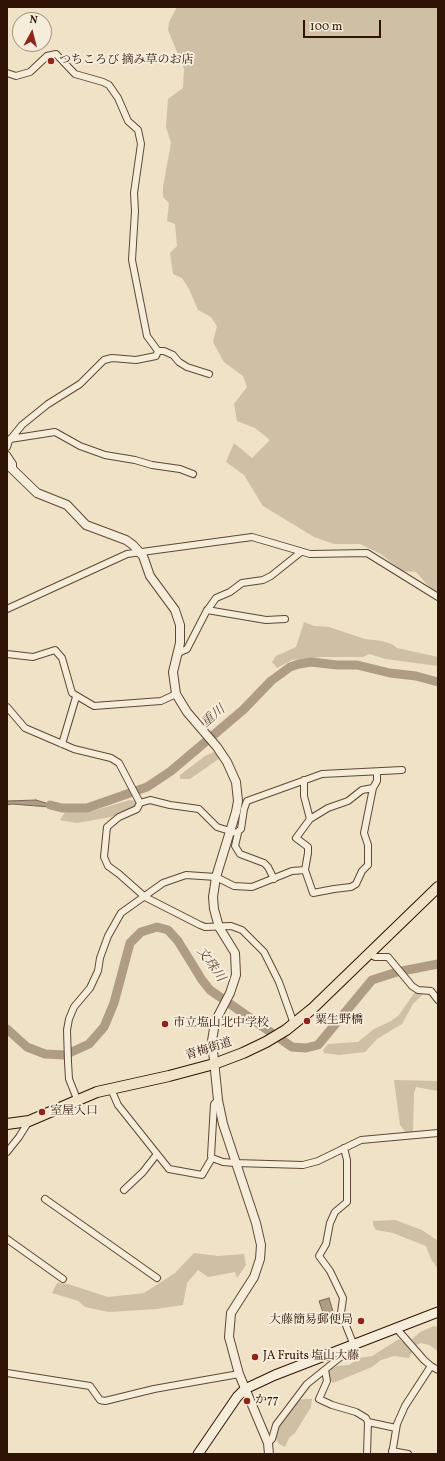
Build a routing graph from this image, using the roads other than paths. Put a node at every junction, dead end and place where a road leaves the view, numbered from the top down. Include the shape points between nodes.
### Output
1 (7, 73) edge
2 (158, 351) junction
3 (209, 374) dead end
4 (10, 439) junction
5 (7, 447) edge
6 (7, 455) edge
7 (10, 467) edge
8 (193, 474) dead end
9 (140, 552) junction
10 (301, 552) junction
11 (438, 597) edge
12 (7, 609) edge
13 (207, 610) junction
14 (285, 619) dead end
15 (7, 648) edge
16 (7, 653) edge
17 (178, 653) junction
18 (176, 694) junction
19 (76, 697) junction
20 (7, 707) edge
21 (62, 744) junction
22 (402, 770) dead end
23 (377, 772) junction
24 (304, 780) junction
25 (373, 788) junction
26 (139, 801) junction
27 (310, 819) junction
28 (234, 833) junction
29 (304, 870) junction
30 (216, 877) junction
31 (274, 879) junction
32 (438, 888) edge
33 (145, 897) junction
34 (219, 927) junction
35 (370, 954) junction
36 (438, 1000) edge
37 (290, 1027) junction
38 (214, 1064) junction
39 (111, 1089) junction
40 (77, 1099) junction
41 (218, 1100) junction
42 (29, 1121) junction
43 (7, 1124) edge
44 (438, 1132) edge
45 (344, 1148) junction
46 (7, 1152) edge
47 (157, 1154) junction
48 (212, 1158) junction
49 (236, 1163) junction
50 (124, 1190) dead end
51 (45, 1199) dead end
52 (7, 1239) edge
53 (158, 1278) dead end
54 (62, 1279) dead end
55 (438, 1312) edge
56 (397, 1329) junction
57 (354, 1344) junction
58 (431, 1366) junction
59 (325, 1370) junction
60 (438, 1370) edge
61 (7, 1373) edge
62 (239, 1374) junction
63 (245, 1389) junction
64 (368, 1422) junction
65 (396, 1428) junction
66 (268, 1443) junction
67 (392, 1453) edge
68 (198, 1454) edge
69 (269, 1454) edge
70 (367, 1454) edge
71 (408, 1454) edge

1 - 2 street via 16,76 30,72 47,56 56,54 75,74 109,85 128,121 138,130 141,144 134,193 136,211 132,260 147,336
2 - 3 street via 164,350 187,367
2 - 4 street via 156,356 136,360 104,360 80,384 48,404 22,425
4 - 5 street
4 - 8 street via 55,432 80,446 105,455 180,469
6 - 7 street via 13,464
7 - 9 street via 38,493 67,505 86,525 126,540
9 - 10 street via 252,537
9 - 12 street via 117,557
9 - 17 street via 153,581 175,610 181,634
10 - 11 street via 368,553
10 - 13 street via 271,576 263,580 247,581 216,598
13 - 14 street via 266,620
13 - 17 street via 186,649
15 - 16 street
16 - 19 street via 33,657 55,650 62,658 70,689
17 - 18 street via 173,672
18 - 19 street via 161,701 98,707
18 - 28 street via 187,712 217,747 233,773 237,791
19 - 21 street
20 - 21 street via 25,728
21 - 26 street via 116,760
22 - 23 street
23 - 24 street via 327,773
23 - 25 street via 377,781
24 - 27 street via 304,796
24 - 28 street via 247,801 241,829
25 - 27 street via 362,790 348,801 328,808
25 - 29 street via 364,833 368,845 368,865 356,884 313,894
26 - 28 street via 150,800 199,809 217,827
26 - 33 street via 137,809 119,817 106,827 104,857 108,866
27 - 29 street via 296,838 308,847
28 - 30 street
28 - 31 street via 235,846 240,854 264,863
29 - 31 street via 292,871
30 - 31 street via 240,887 252,887
30 - 33 street via 186,875 163,883
30 - 34 street via 213,897
32 - 35 highway, 青梅街道
33 - 34 street via 200,925
33 - 40 street via 121,913 108,936 90,988 74,1007 69,1019 68,1062 70,1079
34 - 37 street via 231,926 242,930 264,952 278,982
34 - 38 street via 232,946 237,966 230,993 214,1022
35 - 36 street via 388,957 404,978 418,990 431,991
35 - 37 highway, 青梅街道
37 - 38 highway, 青梅街道 via 266,1042
38 - 39 highway, 青梅街道
38 - 41 street
39 - 40 highway, 青梅街道
39 - 47 street via 118,1105
40 - 42 highway, 青梅街道
41 - 48 street via 214,1104
41 - 49 street
42 - 43 highway, 青梅街道
42 - 46 street
44 - 45 street via 365,1139
45 - 49 street via 318,1161 303,1165
45 - 57 street via 347,1160 347,1202 335,1212 326,1244 319,1252 319,1256 330,1271 343,1298 341,1313
47 - 48 street via 171,1171 202,1175
47 - 50 street
48 - 49 street
49 - 62 street via 261,1245 258,1268 249,1287 234,1307 229,1326 231,1346
51 - 53 street
52 - 54 street
55 - 56 main road
56 - 57 main road
56 - 58 street
57 - 59 street via 355,1348
57 - 63 main road
58 - 60 street
58 - 65 street via 405,1406
59 - 64 street via 327,1382 319,1399 332,1406 356,1412
59 - 66 street via 307,1384 288,1407
61 - 62 street via 90,1386 100,1400 105,1401 154,1389
62 - 63 street
63 - 66 street
63 - 68 main road
64 - 65 street
64 - 70 street
65 - 67 street
66 - 69 street
67 - 71 street

